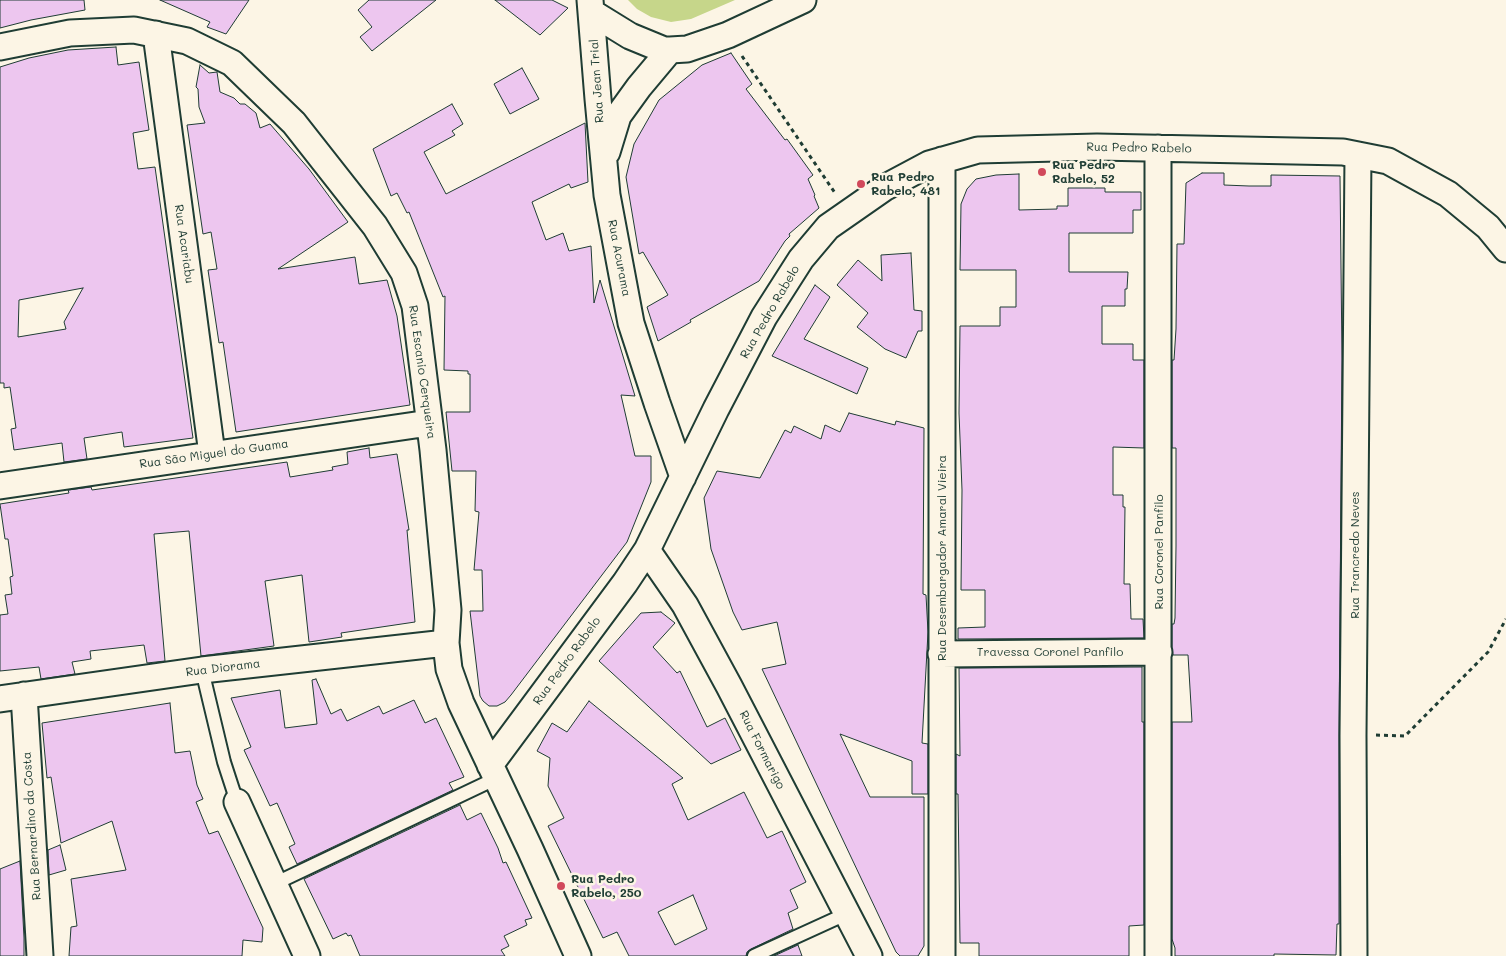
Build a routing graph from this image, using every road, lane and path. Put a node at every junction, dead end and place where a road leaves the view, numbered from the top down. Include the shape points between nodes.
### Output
1 (803, 0) edge
2 (591, 6) edge
3 (156, 34) junction
4 (728, 35) junction
5 (0, 47) edge
6 (670, 50) junction
7 (1158, 148) junction
8 (1358, 155) junction
9 (942, 160) junction
10 (604, 161) junction
11 (848, 212) junction
12 (1506, 249) edge
13 (429, 424) junction
14 (212, 454) junction
15 (683, 477) junction
16 (0, 486) edge
17 (647, 550) junction
18 (1506, 619) edge
19 (446, 643) junction
20 (1159, 652) junction
21 (941, 654) junction
22 (202, 670) junction
23 (12, 697) edge
24 (1353, 735) junction
25 (494, 772) junction
26 (237, 802) joint
27 (274, 884) junction
28 (846, 914) junction
29 (575, 955) edge
30 (40, 956) edge
31 (307, 956) edge
32 (754, 956) edge
33 (869, 956) edge
34 (942, 956) edge
35 (1158, 956) edge
36 (1354, 956) edge

1 - 4 street
2 - 6 street via 630,36
2 - 10 street, Rua Jean Trial
3 - 5 street, Rua Escanio Cerqueira via 134,30 70,33
3 - 13 street, Rua Escanio Cerqueira via 187,41 232,63 294,123 376,226 404,273 415,306
3 - 14 street, Rua Acariabu
4 - 6 street via 687,49
4 - 11 path
6 - 10 street, Rua Acurama via 618,116
7 - 8 street, Rua Pedro Rabelo via 1344,152
7 - 9 street, Rua Pedro Rabelo via 978,150
7 - 20 street, Rua Coronel Panfilo
8 - 12 street, Rua Pedro Rabelo via 1388,161 1448,194 1488,228
8 - 24 street, Rua Trancredo Neves
9 - 11 street, Rua Pedro Rabelo via 884,188
9 - 21 street, Rua Desembargador Amaral Vieira
10 - 15 street, Rua Acurama via 607,195 631,323
11 - 15 street, Rua Pedro Rabelo via 828,227 801,259 764,317
13 - 14 street, Rua São Miguel do Guama
13 - 19 street, Rua Escanio Cerqueira via 448,610
14 - 16 street, Rua São Miguel do Guama
15 - 17 street, Rua Pedro Rabelo
17 - 25 street, Rua Pedro Rabelo
17 - 28 street, Rua Formarigo via 684,605 729,686
18 - 24 path via 1488,652 1405,736
19 - 22 street, Rua Diorama
19 - 25 street, Rua Escanio Cerqueira via 449,669 461,703
20 - 21 street, Travessa Coronel Panfilo
20 - 35 street, Rua Coronel Panfilo
21 - 34 street, Rua Desembargador Amaral Vieira
22 - 23 street, Rua Diorama
22 - 26 lane
23 - 30 street, Rua Bernardino da Costa
24 - 36 street, Rua Trancredo Neves
25 - 27 lane
25 - 29 street
26 - 27 street
27 - 31 street
28 - 32 lane
28 - 33 street, Rua Formarigo

